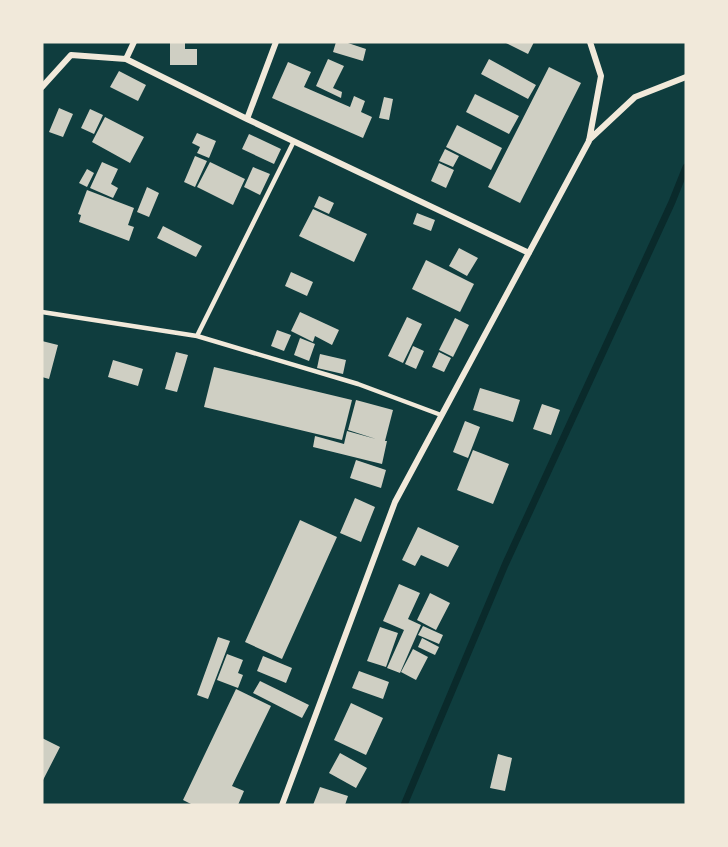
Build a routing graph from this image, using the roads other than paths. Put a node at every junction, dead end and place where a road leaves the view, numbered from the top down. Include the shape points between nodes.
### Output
1 (134, 42) edge
2 (276, 42) edge
3 (591, 42) edge
4 (126, 59) junction
5 (686, 77) edge
6 (42, 87) edge
7 (247, 119) junction
8 (294, 141) junction
9 (589, 141) junction
10 (529, 253) junction
11 (42, 312) edge
12 (197, 336) junction
13 (441, 415) junction
14 (282, 805) edge

1 - 4 street
2 - 7 street
3 - 9 street via 601,76
4 - 6 street via 71,55
4 - 7 street
5 - 9 street via 635,97
7 - 8 street
8 - 10 street
8 - 12 lane
9 - 10 street
10 - 13 street
11 - 12 lane
12 - 13 lane via 358,384
13 - 14 street via 395,502

